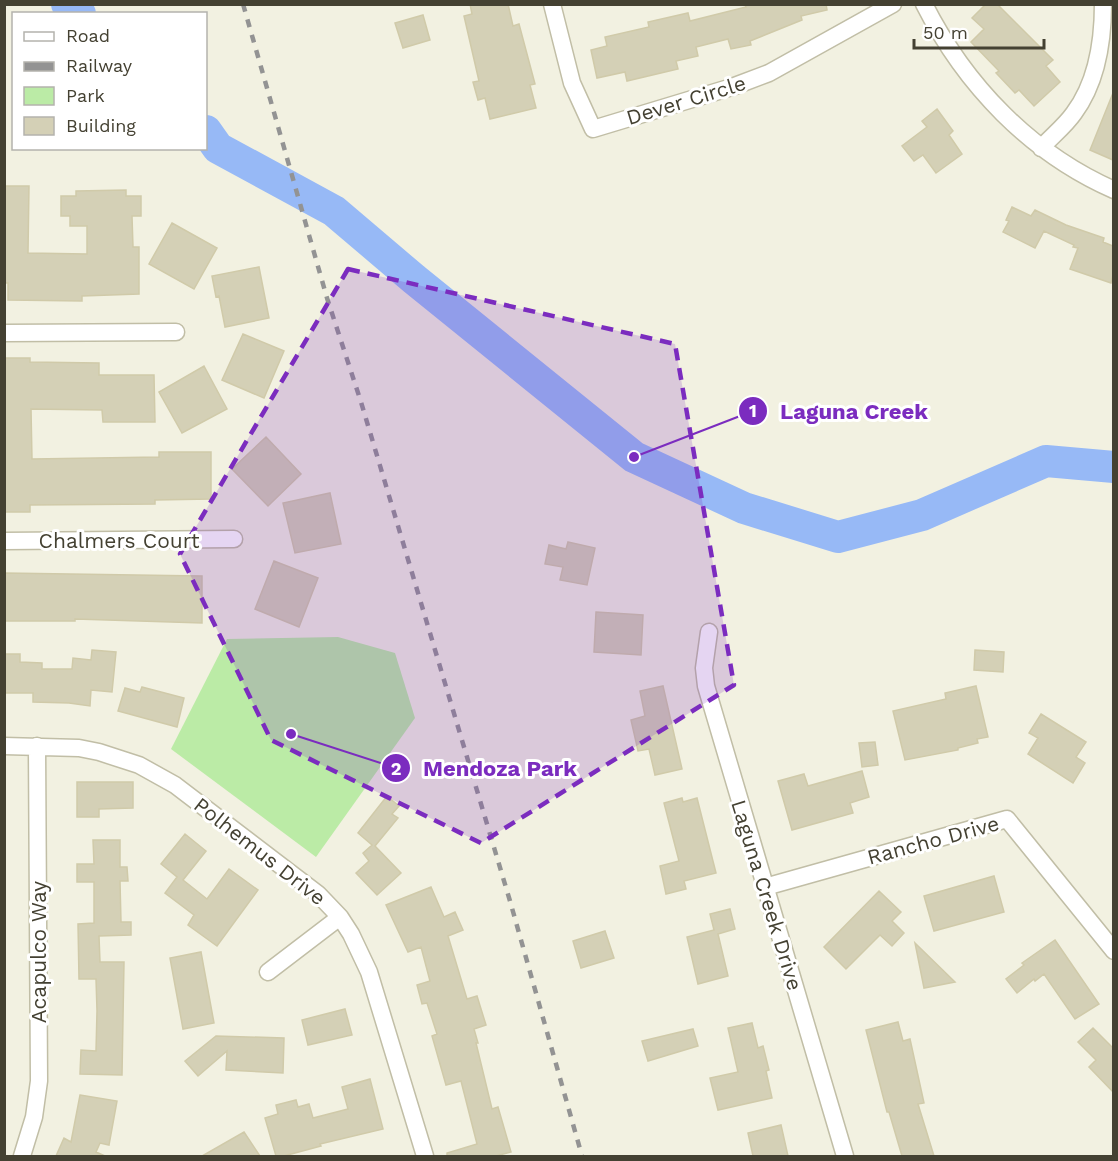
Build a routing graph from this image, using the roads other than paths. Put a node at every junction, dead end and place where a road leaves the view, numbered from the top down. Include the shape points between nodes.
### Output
1 (552, 4) edge
2 (893, 4) edge
3 (924, 4) edge
4 (1103, 4) edge
5 (1041, 147) junction
6 (1113, 190) edge
7 (176, 332) dead end
8 (4, 333) edge
9 (234, 539) dead end
10 (4, 540) edge
11 (709, 632) dead end
12 (4, 746) edge
13 (37, 746) junction
14 (765, 887) junction
15 (339, 917) junction
16 (1113, 951) edge
17 (268, 972) dead end
18 (22, 1156) edge
19 (421, 1156) edge
20 (845, 1156) edge

1 - 2 street, Dever Circle via 572,83 593,129 770,74
3 - 5 street via 958,63 984,95
4 - 5 street via 1102,39 1092,78 1074,114
5 - 6 street
7 - 8 street
9 - 10 street, Chalmers Court
11 - 14 street, Laguna Creek Drive via 706,686
12 - 13 street, Polhemus Drive
13 - 15 street, Polhemus Drive via 99,752 158,774 302,880
13 - 18 street, Acapulco Way via 39,1081 34,1117
14 - 16 street, Rancho Drive via 1008,819
14 - 20 street, Laguna Creek Drive
15 - 17 street
15 - 19 street, Polhemus Drive via 369,972

